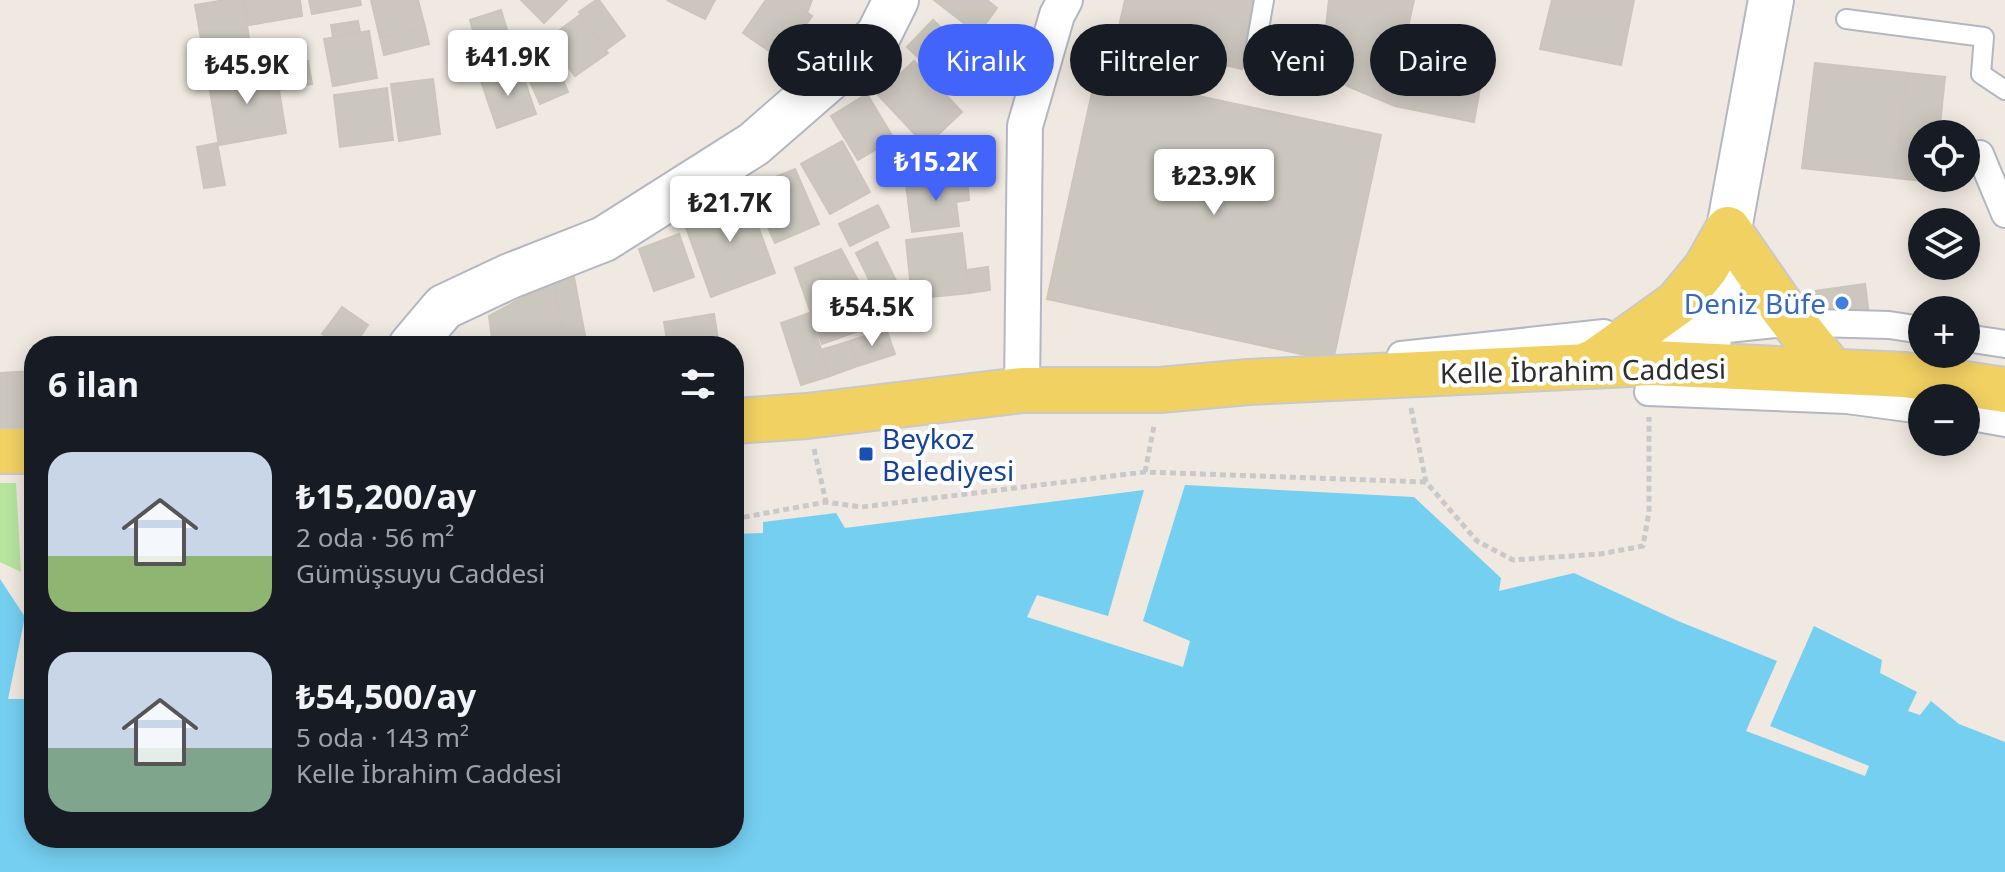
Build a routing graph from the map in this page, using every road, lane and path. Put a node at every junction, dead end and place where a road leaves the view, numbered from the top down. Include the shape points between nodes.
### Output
1 (896, 0) edge
2 (1065, 0) edge
3 (1264, 0) edge
4 (1771, 0) edge
5 (1846, 19) dead end
6 (1260, 24) edge
7 (2005, 90) edge
8 (1980, 154) dead end
9 (2005, 214) edge
10 (1728, 229) junction
11 (1809, 313) dead end
12 (1775, 324) joint
13 (1908, 328) edge
14 (419, 336) edge
15 (1980, 340) edge
16 (1684, 342) junction
17 (2005, 344) edge
18 (1595, 349) junction
19 (1402, 364) junction
20 (1831, 370) junction
21 (1022, 390) junction
22 (1160, 390) junction
23 (2005, 390) edge
24 (1648, 392) joint
25 (1908, 408) edge
26 (807, 416) junction
27 (1980, 419) edge
28 (744, 420) edge
29 (2005, 423) edge
30 (0, 451) edge
31 (24, 451) edge
32 (1145, 472) junction
33 (1426, 482) junction
34 (826, 502) junction
35 (744, 517) edge

1 - 14 street via 878,36 754,144 604,239 444,307
2 - 21 street via 1025,126
3 - 6 lane
4 - 10 street
5 - 7 lane via 1984,37 1981,74
8 - 9 street
10 - 16 street
10 - 18 main road via 1706,268 1677,303 1596,361
10 - 20 main road
11 - 13 street via 1815,323
12 - 12 street via 1727,329 1741,269
15 - 17 street
16 - 18 main road, Kelle İbrahim Caddesi via 1652,363
16 - 20 main road, Kelle İbrahim Caddesi
18 - 19 main road, Kelle İbrahim Caddesi
19 - 22 main road, Kelle İbrahim Caddesi
19 - 33 path
20 - 23 main road, Kelle İbrahim Caddesi
21 - 22 main road, Kelle İbrahim Caddesi
21 - 26 main road, Kelle İbrahim Caddesi
22 - 32 path
24 - 25 street, Kelle İbrahim Caddesi via 1847,400
24 - 33 path via 1649,512 1643,546 1513,560 1477,541
26 - 28 main road, Kelle İbrahim Caddesi
26 - 34 path
27 - 29 street
30 - 31 main road
32 - 33 path
32 - 34 path via 861,507
34 - 35 path

